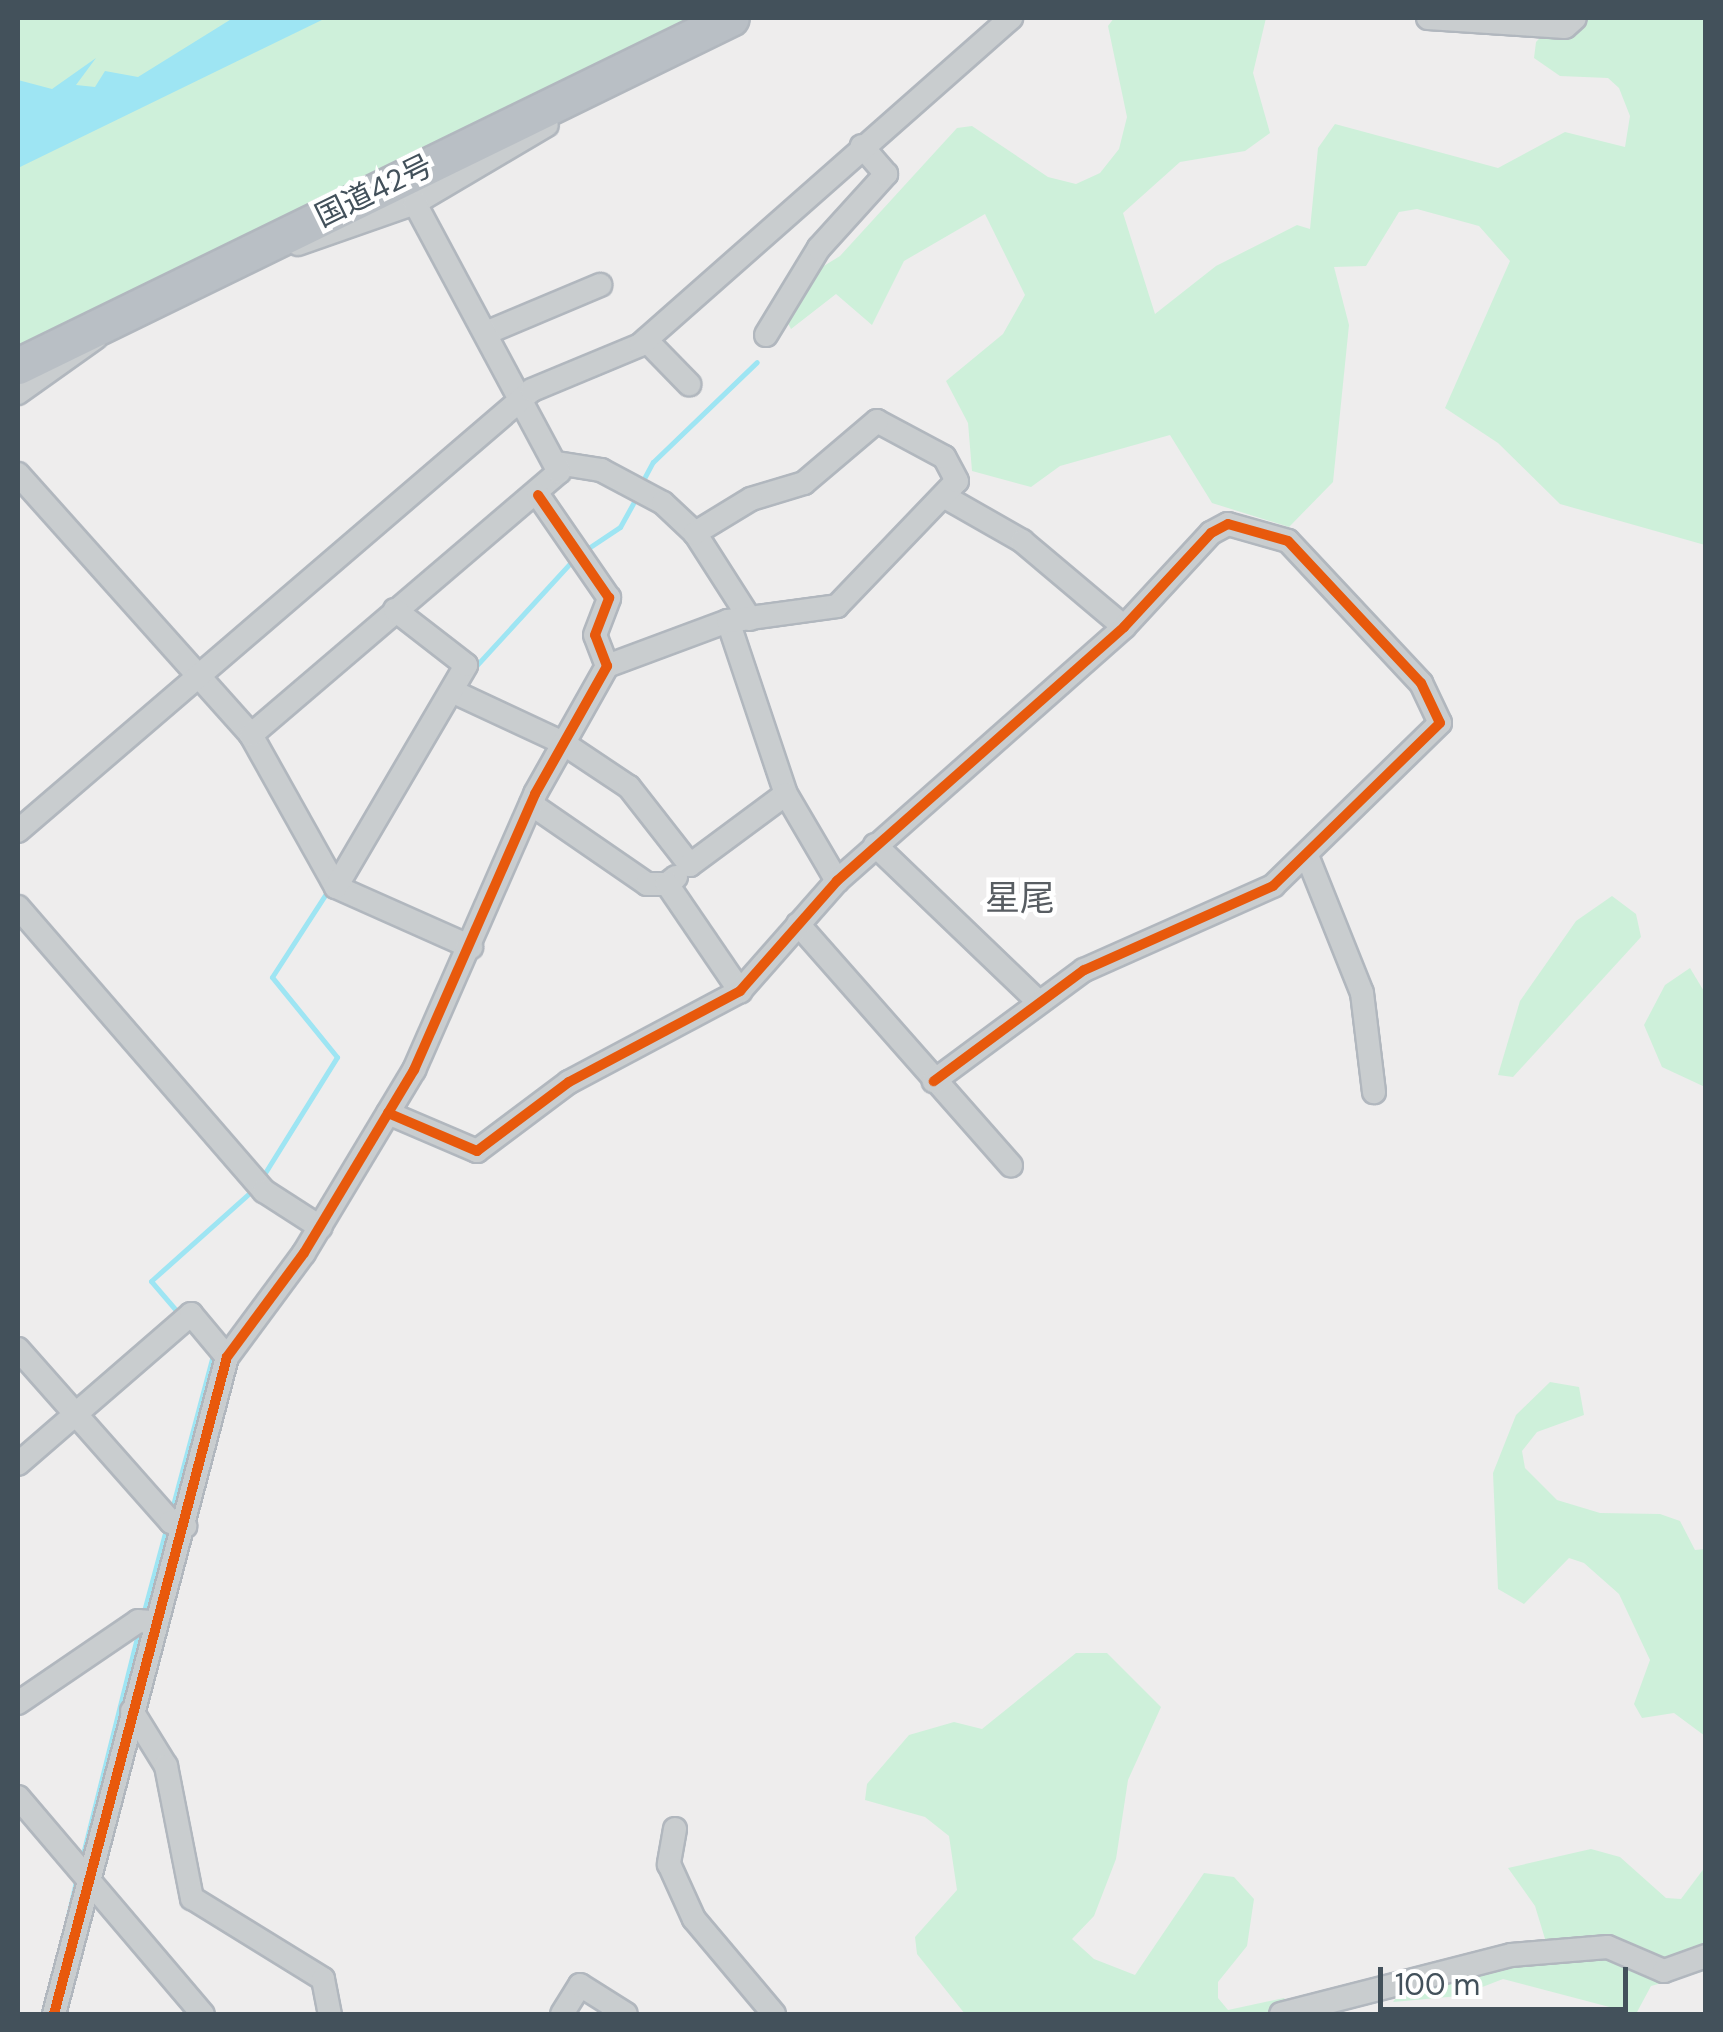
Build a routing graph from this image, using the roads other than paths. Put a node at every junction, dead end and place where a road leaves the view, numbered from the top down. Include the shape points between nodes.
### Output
1 (731, 18) edge
2 (1011, 18) edge
3 (1428, 18) edge
4 (1574, 18) edge
5 (602, 79) junction
6 (862, 146) junction
7 (416, 204) junction
8 (266, 244) junction
9 (600, 284) dead end
10 (94, 328) junction
11 (486, 332) junction
12 (766, 335) dead end
13 (646, 340) junction
14 (18, 366) edge
15 (689, 384) dead end
16 (18, 393) edge
17 (522, 398) junction
18 (557, 463) junction
19 (18, 474) edge
20 (538, 496) junction
21 (945, 497) junction
22 (695, 533) junction
23 (395, 610) junction
24 (739, 620) junction
25 (1124, 627) junction
26 (608, 666) junction
27 (196, 674) junction
28 (456, 693) junction
29 (252, 735) junction
30 (563, 743) junction
31 (786, 794) junction
32 (531, 804) junction
33 (18, 832) edge
34 (875, 846) junction
35 (1308, 858) junction
36 (690, 866) junction
37 (837, 881) junction
38 (667, 884) junction
39 (336, 887) junction
40 (18, 908) edge
41 (798, 924) junction
42 (471, 947) junction
43 (740, 991) junction
44 (1039, 1002) junction
45 (934, 1081) junction
46 (1374, 1092) dead end
47 (388, 1114) junction
48 (1011, 1166) dead end
49 (320, 1227) junction
50 (18, 1348) edge
51 (228, 1358) junction
52 (74, 1413) junction
53 (18, 1464) edge
54 (185, 1526) junction
55 (154, 1622) junction
56 (18, 1703) edge
57 (132, 1711) junction
58 (18, 1797) edge
59 (675, 1829) dead end
60 (89, 1878) junction
61 (1706, 1956) edge
62 (54, 2014) edge
63 (203, 2014) edge
64 (330, 2014) edge
65 (562, 2014) edge
66 (626, 2014) edge
67 (774, 2014) edge
68 (1281, 2014) edge

1 - 5 highway, 国道42号
2 - 6 street
3 - 4 street via 1565,27
5 - 7 street via 582,105
5 - 8 highway, 国道42号
6 - 12 street via 886,174 818,248
6 - 13 street
7 - 8 street via 289,246
7 - 11 street
8 - 10 highway, 国道42号
9 - 11 street
10 - 14 highway, 国道42号
10 - 16 street via 87,349
11 - 17 street
13 - 15 street
13 - 17 street
17 - 18 street
17 - 27 street
18 - 20 street
18 - 22 street via 614,475
19 - 27 street
20 - 23 street
20 - 26 street via 609,598 596,636
21 - 22 street via 958,481 950,463 877,421 804,483 751,499
21 - 24 street via 837,606
21 - 25 street via 1022,541
22 - 24 street
23 - 28 street via 465,660
23 - 29 street
24 - 26 street
24 - 31 street
25 - 34 street
25 - 35 street via 1211,532 1239,526 1288,540 1437,702 1440,723
26 - 30 street
27 - 29 street
27 - 33 street
28 - 30 street
28 - 39 street
29 - 39 street
30 - 32 street
30 - 36 street via 629,787
31 - 36 street
31 - 37 street
32 - 38 street via 634,876
32 - 42 street
34 - 37 street
34 - 44 street
35 - 44 street via 1273,886 1111,955
35 - 46 street via 1362,994
36 - 38 street
37 - 41 street
38 - 43 street
39 - 42 street
40 - 49 street via 264,1190
41 - 43 street
41 - 45 street
42 - 47 street
43 - 47 street via 569,1082 477,1152
44 - 45 street
45 - 48 street
47 - 49 street
49 - 51 street
50 - 52 street
51 - 52 street via 191,1314
51 - 54 street
52 - 53 street
52 - 54 street via 171,1522
54 - 55 street
55 - 56 street via 138,1621
55 - 57 street
57 - 60 street
57 - 64 street via 166,1766 192,1898 323,1979
58 - 60 street
59 - 67 street via 670,1864 694,1919
60 - 62 street
60 - 63 street
61 - 68 street via 1664,1971 1608,1946 1511,1954
65 - 66 street via 580,1986

